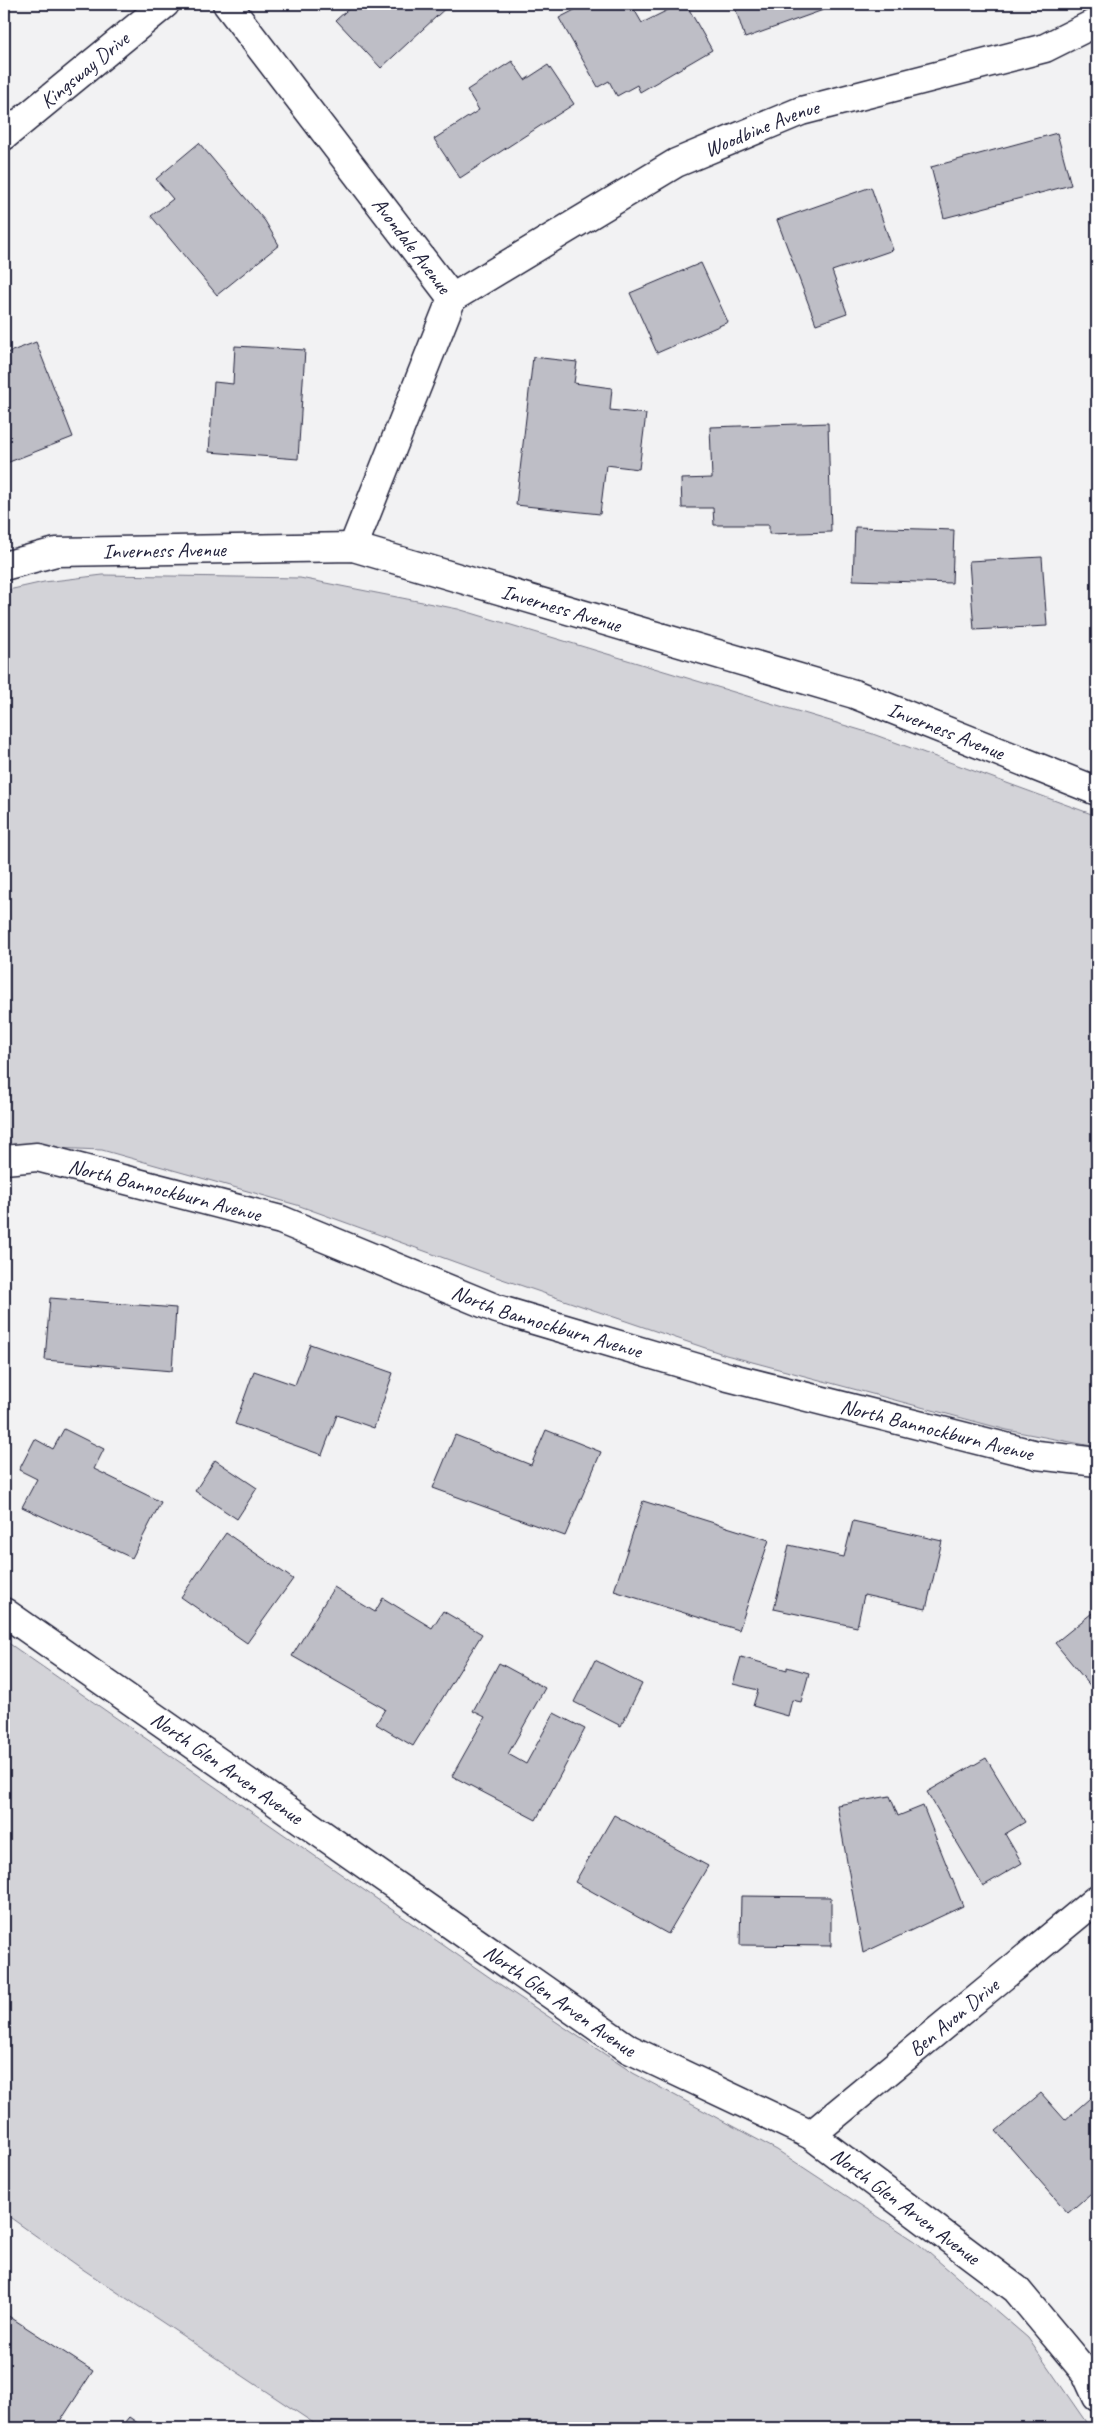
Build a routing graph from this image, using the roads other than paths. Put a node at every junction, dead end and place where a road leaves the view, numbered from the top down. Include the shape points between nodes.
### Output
1 (165, 4) edge
2 (227, 4) edge
3 (1097, 22) edge
4 (4, 136) edge
5 (452, 298) junction
6 (353, 546) junction
7 (4, 566) edge
8 (1097, 791) edge
9 (4, 1160) edge
10 (1097, 1462) edge
11 (4, 1612) edge
12 (1097, 1899) edge
13 (811, 2135) junction
14 (1097, 2397) edge

1 - 4 street, Kingsway Drive
2 - 5 street, Avondale Avenue
3 - 5 street, Woodbine Avenue via 1044,48 801,111 676,163
5 - 6 street, Avondale Avenue
6 - 7 street, Inverness Avenue via 56,552
6 - 8 street, Inverness Avenue via 854,694
9 - 10 street, North Bannockburn Avenue via 37,1157 282,1220 497,1309 728,1377 1037,1455
11 - 13 street, North Glen Arven Avenue via 629,2049
12 - 13 street, Ben Avon Drive
13 - 14 street, North Glen Arven Avenue via 1016,2289 1086,2373

